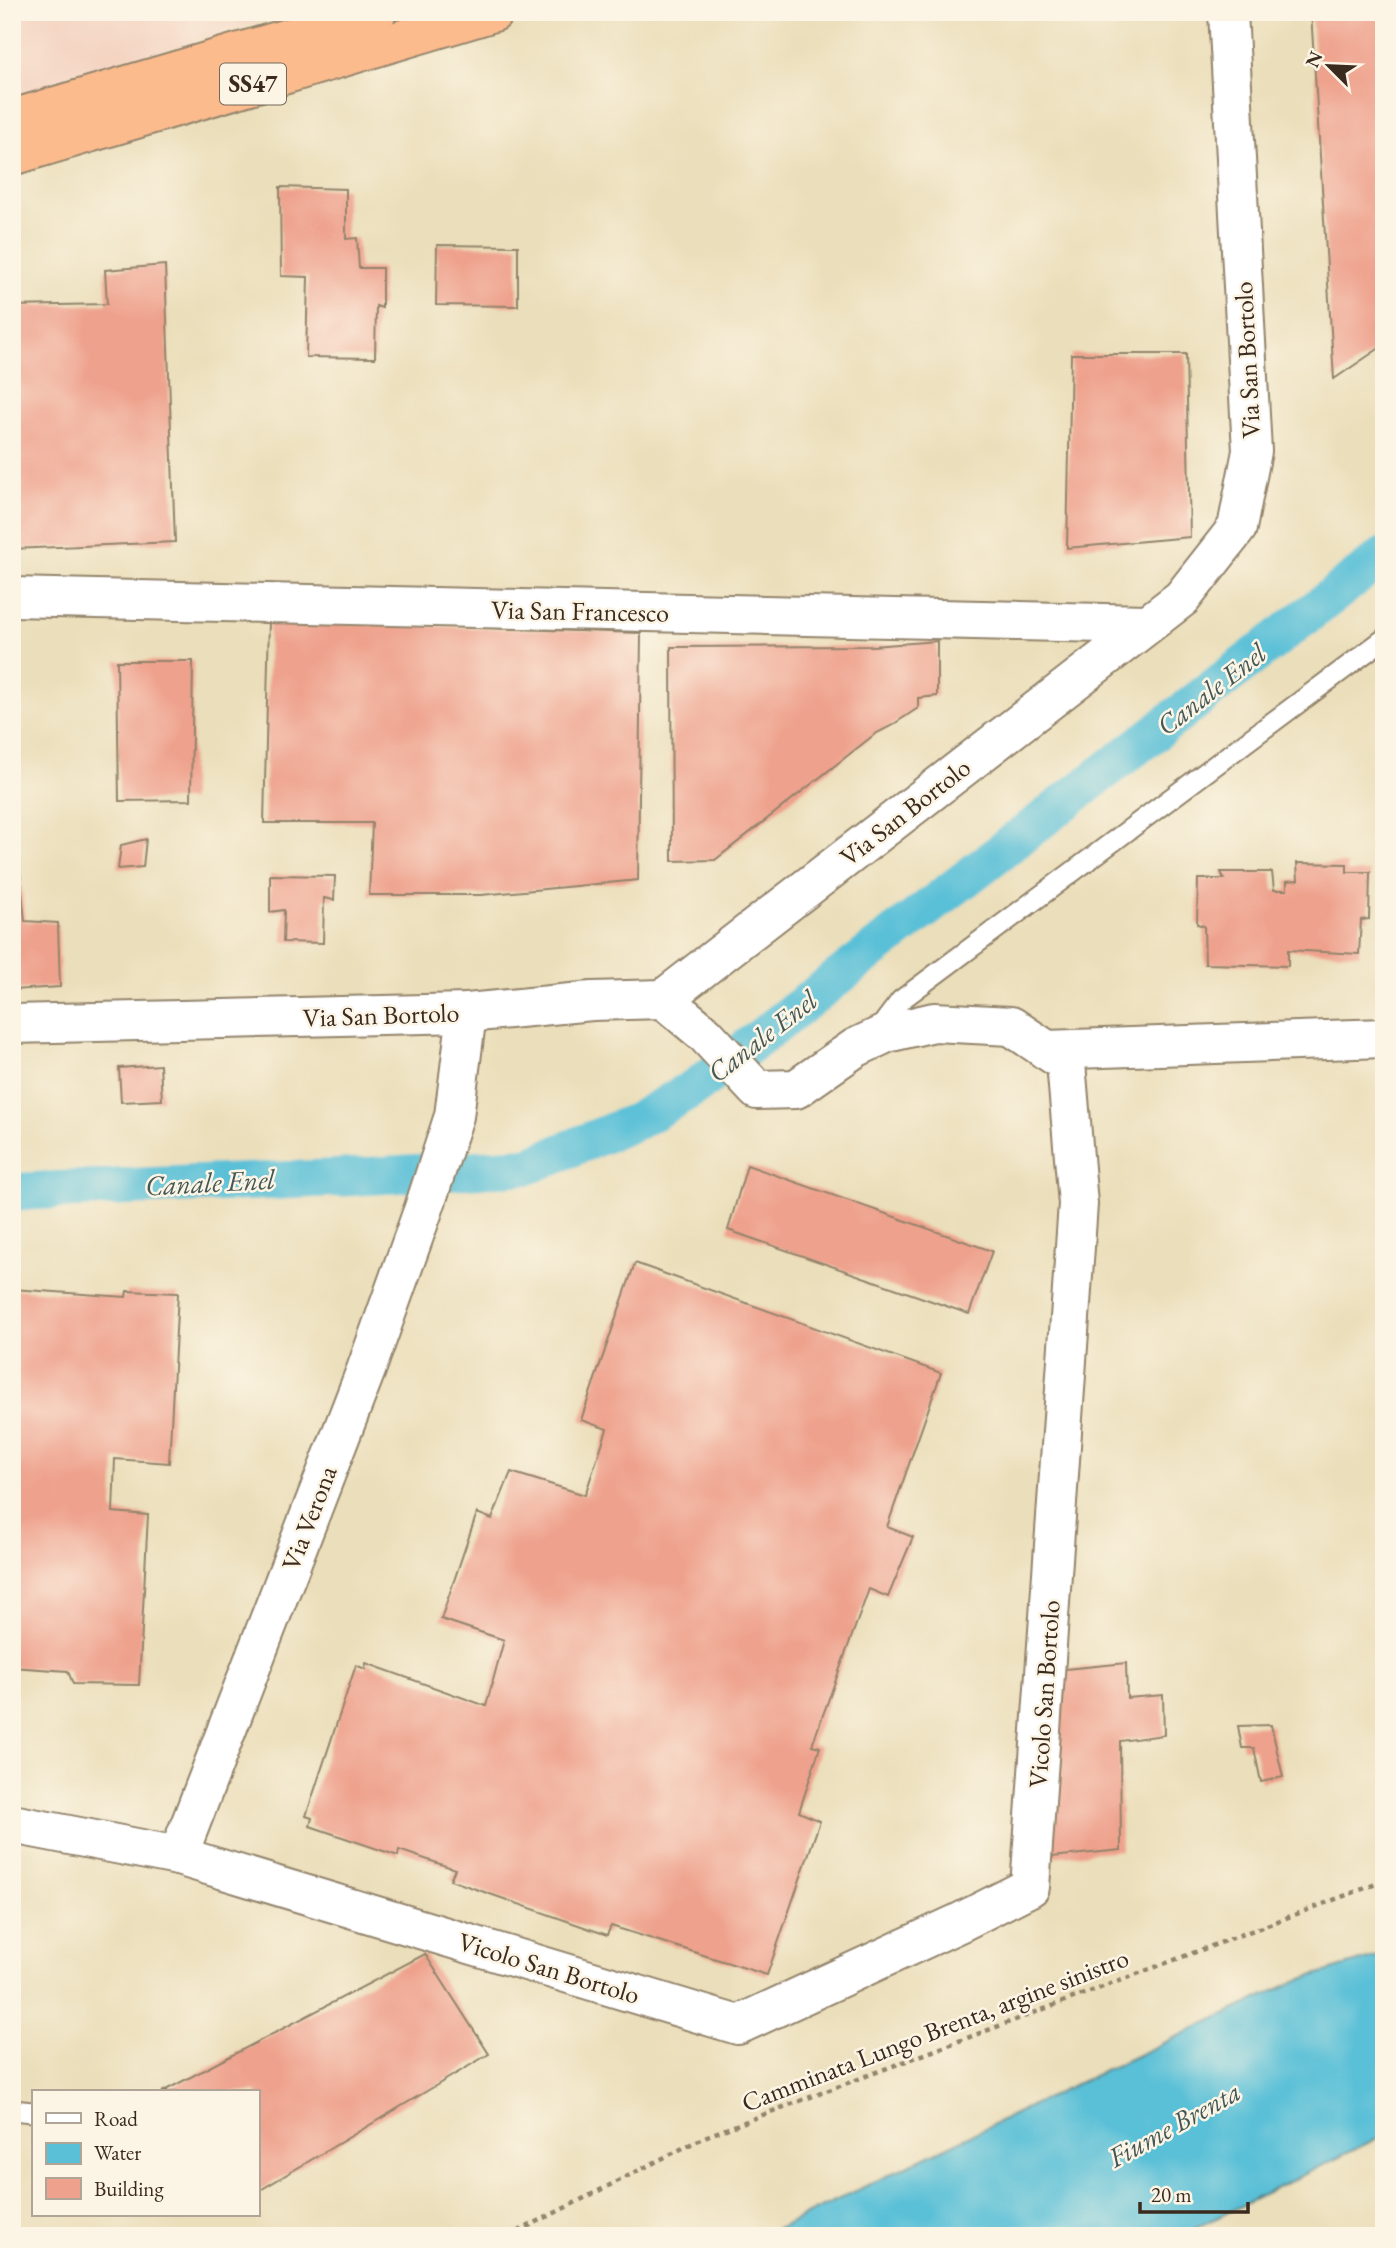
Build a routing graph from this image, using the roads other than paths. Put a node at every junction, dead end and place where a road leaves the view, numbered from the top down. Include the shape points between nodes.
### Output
1 (377, 12) edge
2 (494, 12) edge
3 (1228, 12) edge
4 (12, 119) edge
5 (12, 156) edge
6 (12, 597) edge
7 (1147, 624) junction
8 (1384, 639) edge
9 (663, 999) junction
10 (467, 1013) junction
11 (12, 1024) edge
12 (887, 1033) junction
13 (1384, 1038) edge
14 (1046, 1050) junction
15 (12, 1824) edge
16 (178, 1856) junction
17 (12, 2110) edge
18 (32, 2112) edge

1 - 4 highway, SS47
2 - 5 highway, SS47
3 - 7 street, Via San Bortolo via 1252,451 1237,528 1182,598
6 - 7 street, Via San Francesco
7 - 9 street, Via San Bortolo
8 - 12 lane via 901,1000 885,1021
9 - 10 street, Via San Bortolo via 592,1000
9 - 12 street, Vicolo San Bortolo via 705,1034 757,1090 796,1089 855,1048
10 - 11 street, Via San Bortolo
10 - 16 street, Via Verona via 454,1116 424,1208
12 - 14 street, Vicolo San Bortolo via 934,1022 1011,1026
13 - 14 street
14 - 16 street, Vicolo San Bortolo via 1066,1063 1078,1204 1030,1887 738,2025
15 - 16 street
17 - 18 lane

